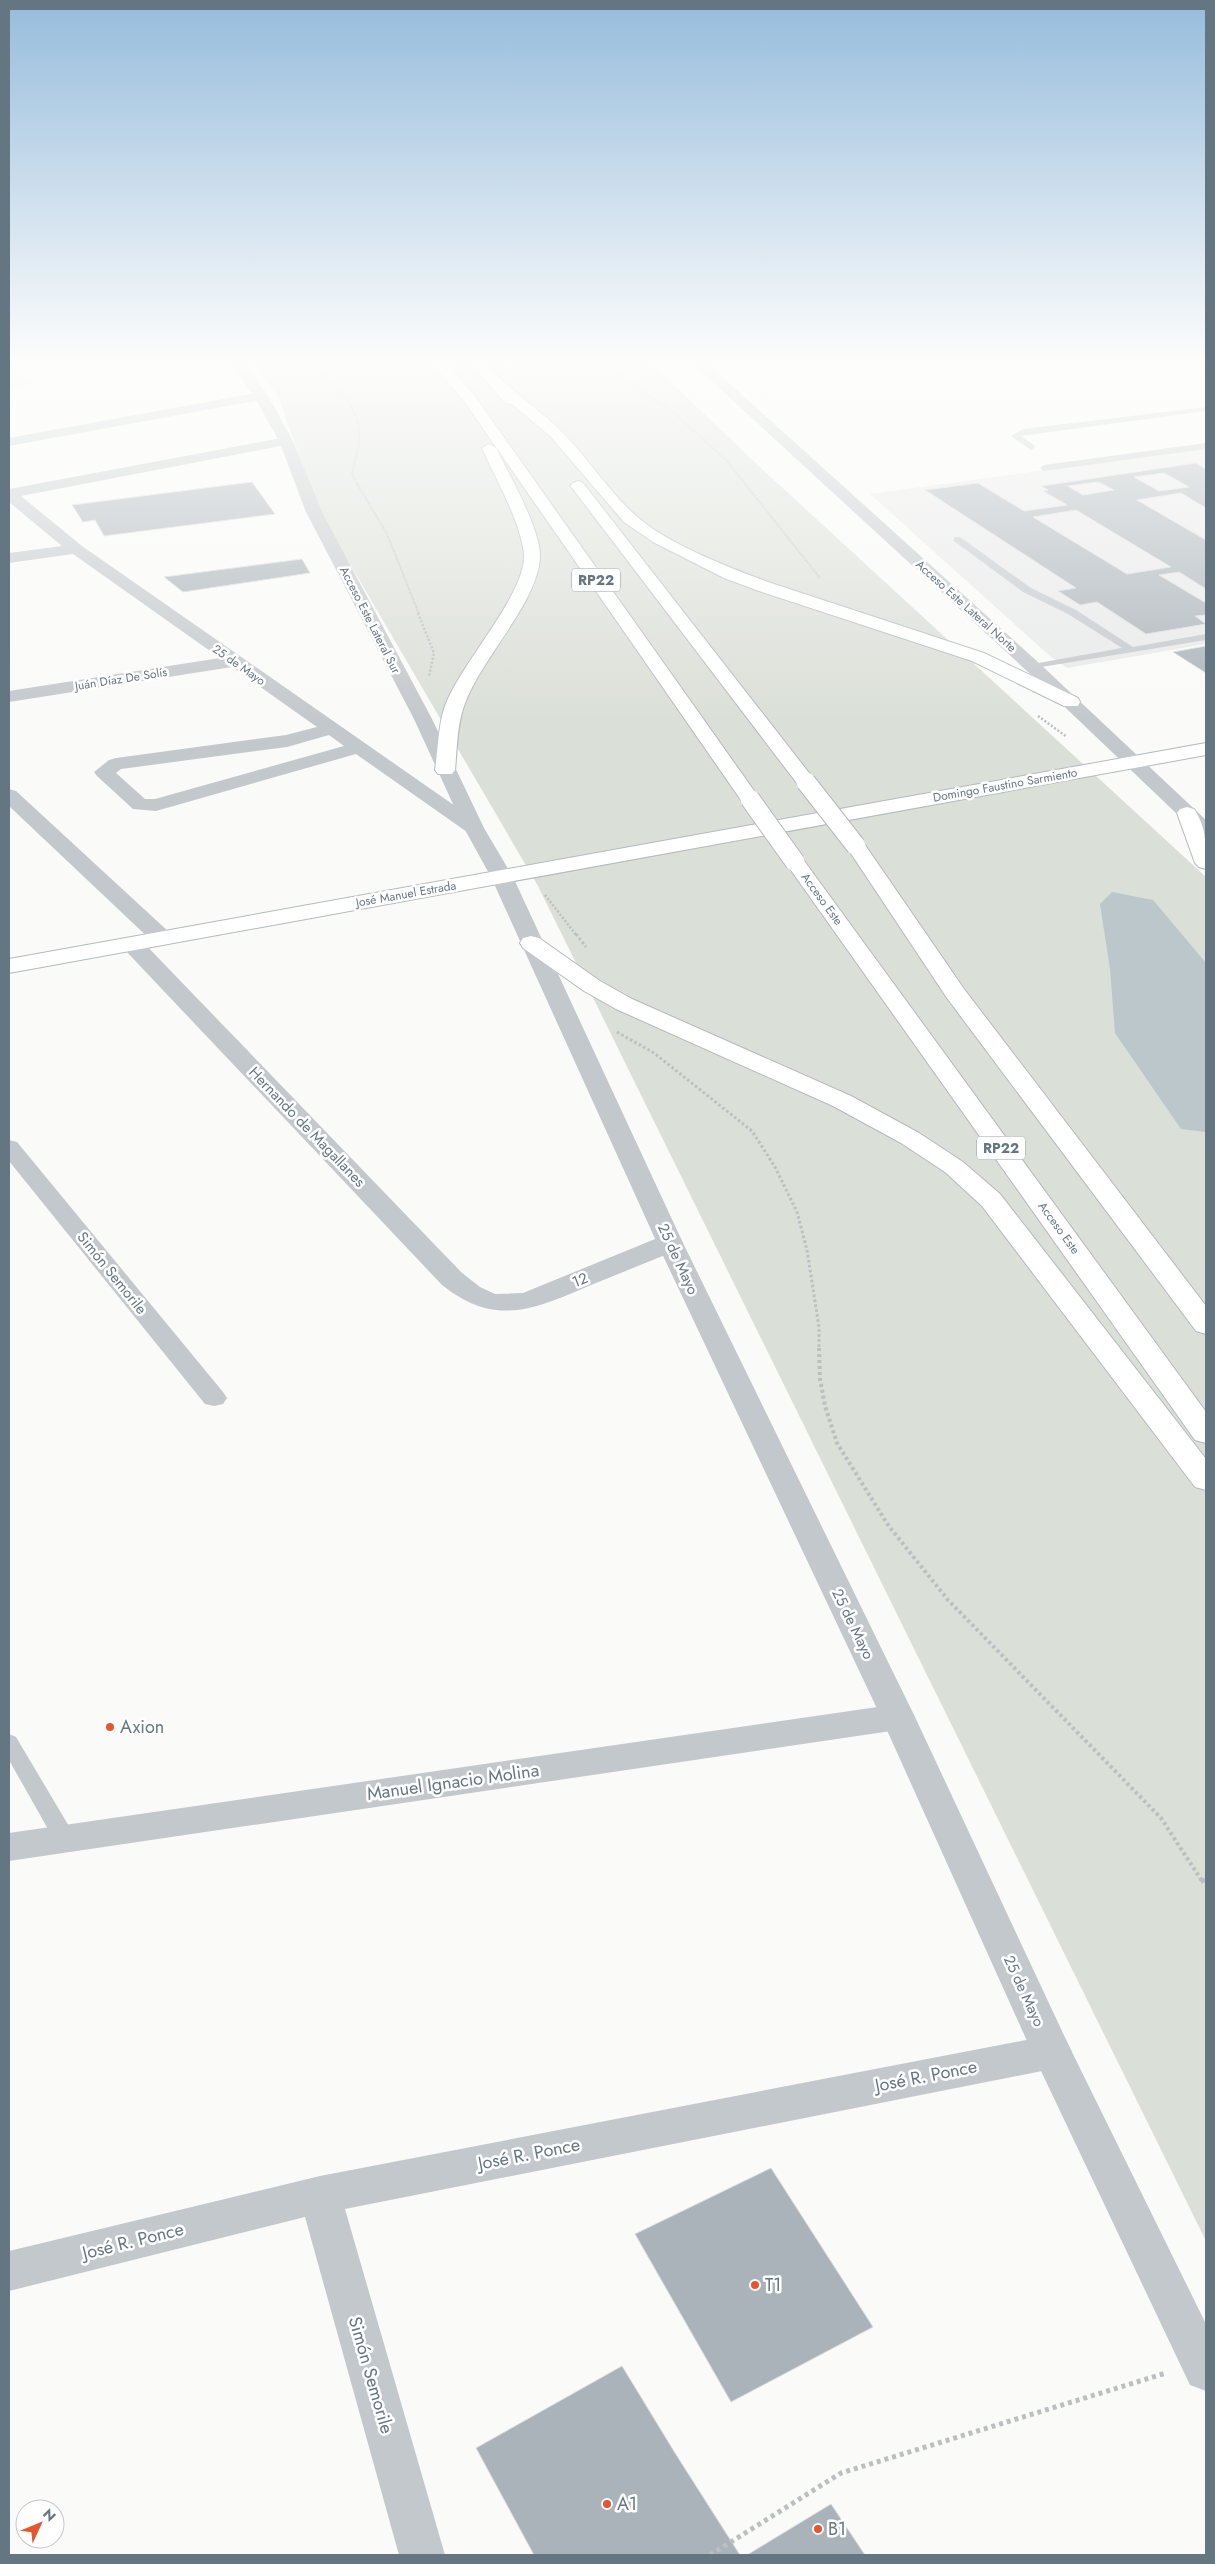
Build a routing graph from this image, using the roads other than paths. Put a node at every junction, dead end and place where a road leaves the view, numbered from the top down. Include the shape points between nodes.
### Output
1 (64, 484) edge
2 (303, 484) edge
3 (506, 484) edge
4 (529, 484) edge
5 (575, 484) edge
6 (599, 484) edge
7 (832, 484) edge
8 (9, 494) edge
9 (957, 539) dead end
10 (76, 549) junction
11 (9, 558) edge
12 (1206, 637) edge
13 (1131, 650) junction
14 (234, 661) junction
15 (1033, 667) junction
16 (9, 697) edge
17 (1071, 702) junction
18 (331, 729) junction
19 (358, 748) junction
20 (1206, 749) edge
21 (1134, 762) junction
22 (445, 770) junction
23 (9, 795) edge
24 (1187, 813) junction
25 (804, 822) joint
26 (474, 828) junction
27 (1206, 831) edge
28 (1206, 863) edge
29 (502, 877) junction
30 (162, 938) junction
31 (532, 943) junction
32 (132, 944) junction
33 (9, 966) edge
34 (9, 1147) edge
35 (670, 1243) junction
36 (487, 1301) joint
37 (1206, 1325) edge
38 (214, 1398) dead end
39 (1206, 1433) edge
40 (1206, 1480) edge
41 (898, 1717) junction
42 (9, 1742) edge
43 (65, 1839) junction
44 (9, 1847) edge
45 (1052, 2052) junction
46 (320, 2195) junction
47 (9, 2271) edge
48 (1204, 2366) edge
49 (422, 2555) edge

1 - 8 street
2 - 22 street, Acceso Este Lateral Sur via 314,512 423,719
3 - 22 main road via 527,532 532,556 529,576 521,595 488,644 454,706
4 - 39 main road, Acceso Este / RP22, bridge via 750,799
5 - 37 main road, RP22, bridge via 856,846 955,993
6 - 17 main road via 630,519 659,539 730,574 978,657
7 - 15 street, Acceso Este Lateral Norte
8 - 10 street, 25 de Mayo
9 - 13 lane via 1027,590 1072,612
10 - 11 street
10 - 14 street, 25 de Mayo
12 - 13 lane
13 - 15 lane
14 - 16 street, Juán Díaz De Solís
14 - 18 street, 25 de Mayo
15 - 17 street, Acceso Este Lateral Norte
17 - 21 street, Acceso Este Lateral Norte
18 - 19 street, 25 de Mayo
18 - 19 street via 287,741 116,764 104,772 140,805 156,805
19 - 26 street, 25 de Mayo
20 - 21 main road, Domingo Faustino Sarmiento
21 - 24 street, Acceso Este Lateral Norte
21 - 25 main road, Domingo Faustino Sarmiento
22 - 26 street, Acceso Este Lateral Sur
23 - 30 street
24 - 27 street, Acceso Este Lateral Norte
24 - 28 main road
25 - 29 main road, José Manuel Estrada
26 - 29 street, Acceso Este Lateral Sur
29 - 30 main road, José Manuel Estrada
29 - 31 street, 25 de Mayo
30 - 32 main road, José Manuel Estrada
31 - 35 street, 25 de Mayo
31 - 40 main road via 592,986 624,1004 842,1101 910,1138 954,1167 991,1200
32 - 33 main road, José Manuel Estrada
32 - 36 street, Hernando de Magallanes via 452,1279 470,1294
34 - 38 street, Simón Semorile
35 - 36 street, 12 via 529,1301 508,1304
35 - 41 street, 25 de Mayo
41 - 43 street, Manuel Ignacio Molina
41 - 45 street, 25 de Mayo
42 - 43 lane
43 - 44 street, Manuel Ignacio Molina
45 - 46 street, José R. Ponce
45 - 48 street, 25 de Mayo
46 - 47 street, José R. Ponce
46 - 49 street, Simón Semorile

